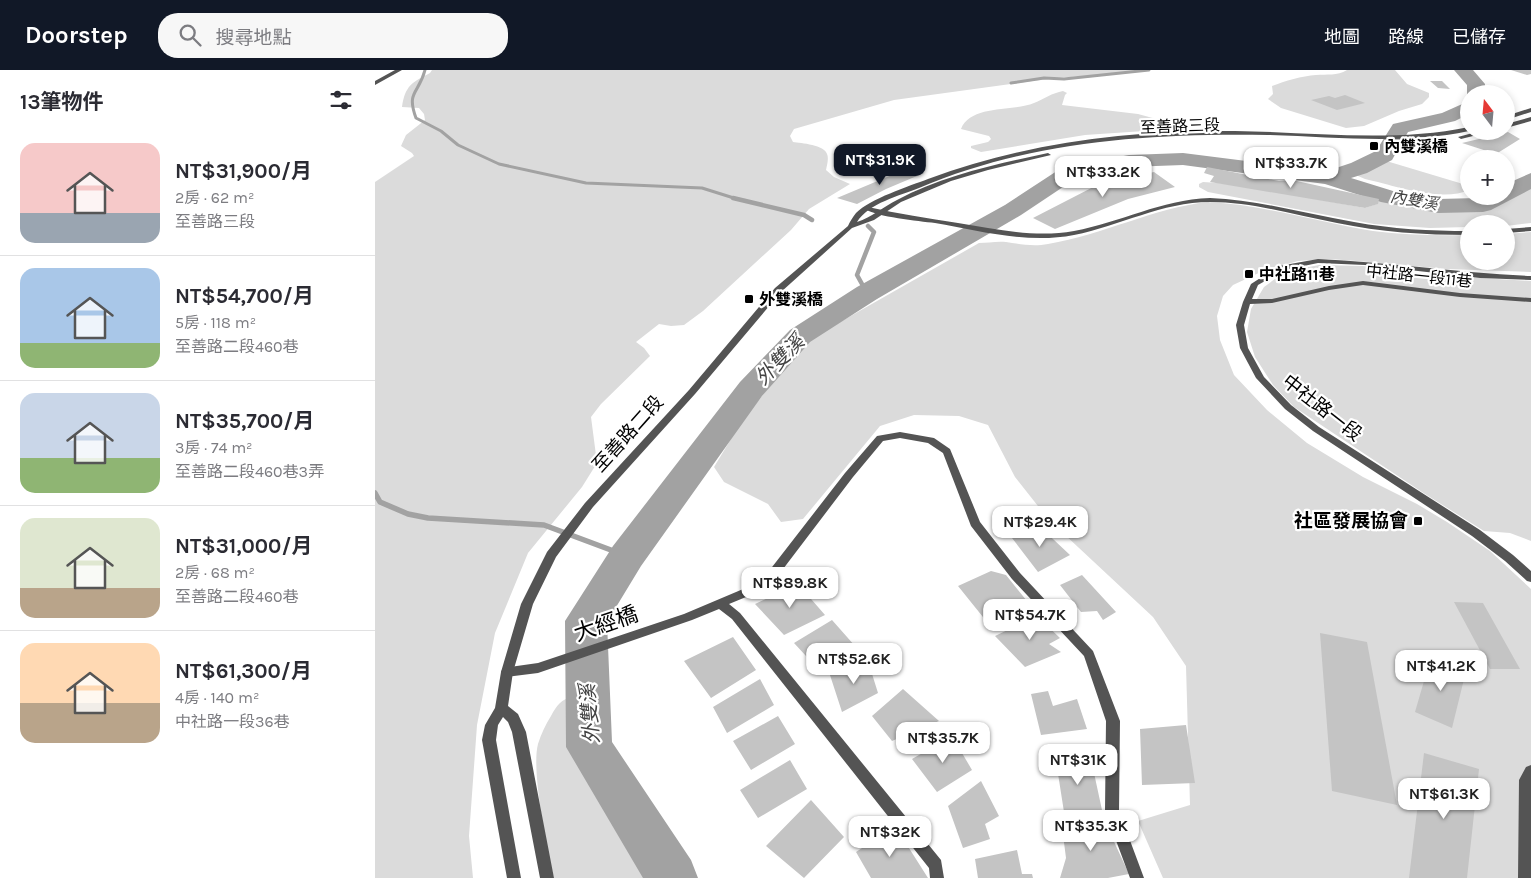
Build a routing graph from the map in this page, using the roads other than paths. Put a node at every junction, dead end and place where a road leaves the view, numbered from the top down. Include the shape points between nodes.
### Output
1 (399, 70) edge
2 (375, 83) edge
3 (1531, 110) edge
4 (1515, 115) edge
5 (1531, 119) edge
6 (1515, 123) edge
7 (1460, 131) edge
8 (1460, 137) edge
9 (1373, 141) junction
10 (1067, 152) dead end
11 (1058, 153) dead end
12 (868, 209) junction
13 (882, 212) junction
14 (850, 227) junction
15 (1531, 230) edge
16 (1515, 231) edge
17 (1460, 233) edge
18 (1531, 278) edge
19 (1531, 300) edge
20 (1247, 302) junction
21 (1531, 578) edge
22 (719, 603) junction
23 (507, 672) junction
24 (501, 708) junction
25 (1531, 771) edge
26 (514, 878) edge
27 (547, 878) edge
28 (937, 878) edge
29 (1137, 878) edge
30 (1525, 878) edge

1 - 2 street
3 - 4 street
5 - 6 street
7 - 9 street, 至善路三段
8 - 9 street, 至善路三段 via 1407,143
9 - 10 street, 至善路三段 via 1174,138
9 - 12 street, 至善路三段 via 1195,132 1123,136 981,162
11 - 13 street via 987,168 949,180 899,201
12 - 13 street
12 - 14 street, 至善路二段 via 859,214
13 - 14 street, 至善路二段
13 - 17 street via 1047,237 1095,229 1154,208 1182,202 1237,201 1376,229
14 - 23 street, 至善路二段 via 777,290 692,392 589,504 551,554 527,604
15 - 16 street
18 - 20 street, 中社路一段 via 1480,276 1365,263 1318,262 1282,268 1255,284
19 - 20 street, 中社路一段11巷 via 1363,283 1272,301
20 - 21 street, 中社路一段 via 1240,324 1244,348 1260,378 1288,407 1316,429 1476,533
22 - 23 street, 大經橋 via 688,617 538,668
22 - 28 street via 736,616 936,865
22 - 29 street, 大經橋 via 759,587 773,574 880,438 900,436 931,440 947,451 975,523 1016,576 1089,654 1113,720 1112,811
23 - 24 street, 至善路二段
24 - 26 street, 至善路二段 via 489,740
24 - 27 street via 513,718 519,732
25 - 30 street via 1526,780

